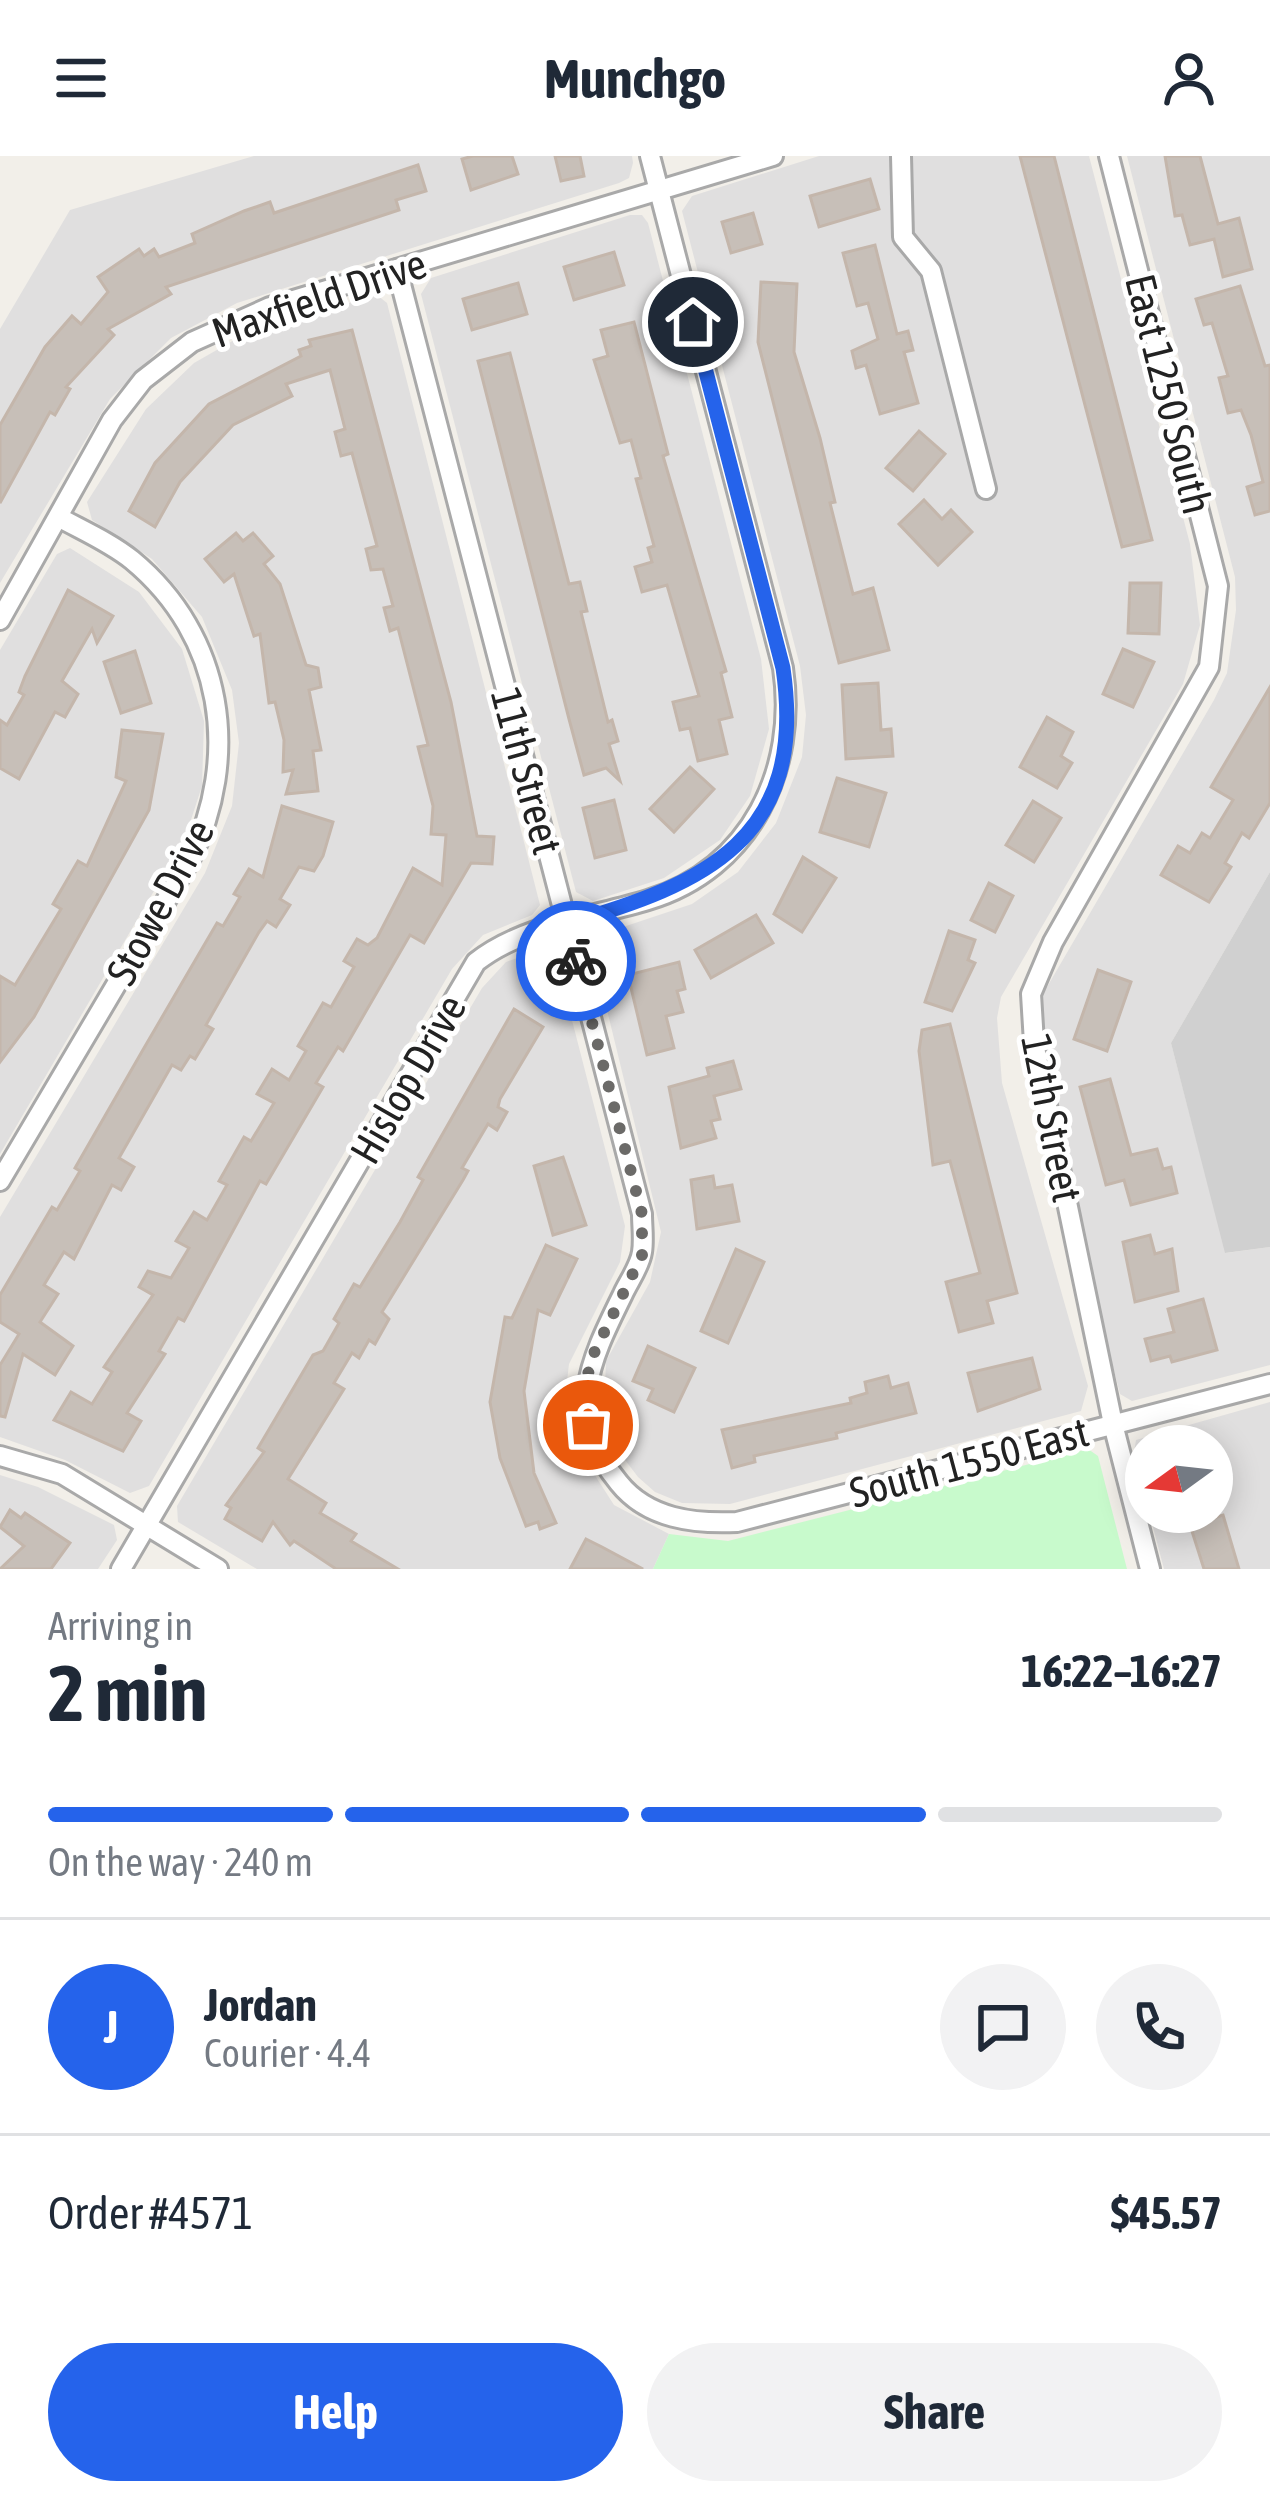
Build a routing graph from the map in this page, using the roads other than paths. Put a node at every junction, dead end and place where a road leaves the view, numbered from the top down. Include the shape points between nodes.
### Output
1 (650, 156) edge
2 (773, 156) edge
3 (901, 156) edge
4 (1109, 156) edge
5 (659, 192) junction
6 (397, 269) junction
7 (986, 489) dead end
8 (60, 518) junction
9 (0, 620) edge
10 (1217, 633) joint
11 (566, 924) junction
12 (0, 1181) edge
13 (1270, 1384) edge
14 (1112, 1424) junction
15 (0, 1456) edge
16 (737, 1522) joint
17 (146, 1529) junction
18 (121, 1569) edge
19 (218, 1569) edge
20 (1150, 1569) edge

1 - 5 street, Hislop Drive
2 - 5 street, Maxfield Drive
3 - 7 street via 903,237 931,271
4 - 10 street, East 1250 South via 1218,586
5 - 6 street, Maxfield Drive
5 - 11 street, Hislop Drive via 783,668 784,754 746,835 705,874
6 - 8 street, Maxfield Drive via 222,325 169,356 112,420
6 - 11 street, 11th Street
8 - 9 street, Maxfield Drive
8 - 12 street, Stowe Drive via 127,556 180,615 212,682 220,774 190,860
10 - 14 street, 12th Street via 1210,667 1031,994 1034,1043
11 - 16 street, 11th Street via 642,1214 642,1255 584,1388 588,1425 604,1465 627,1492 697,1524
11 - 17 street, Hislop Drive via 476,962
13 - 14 street, South 1550 East
14 - 16 street, South 1550 East
14 - 20 street, 12th Street
15 - 17 street via 62,1474
17 - 18 street, Hislop Drive
17 - 19 street

